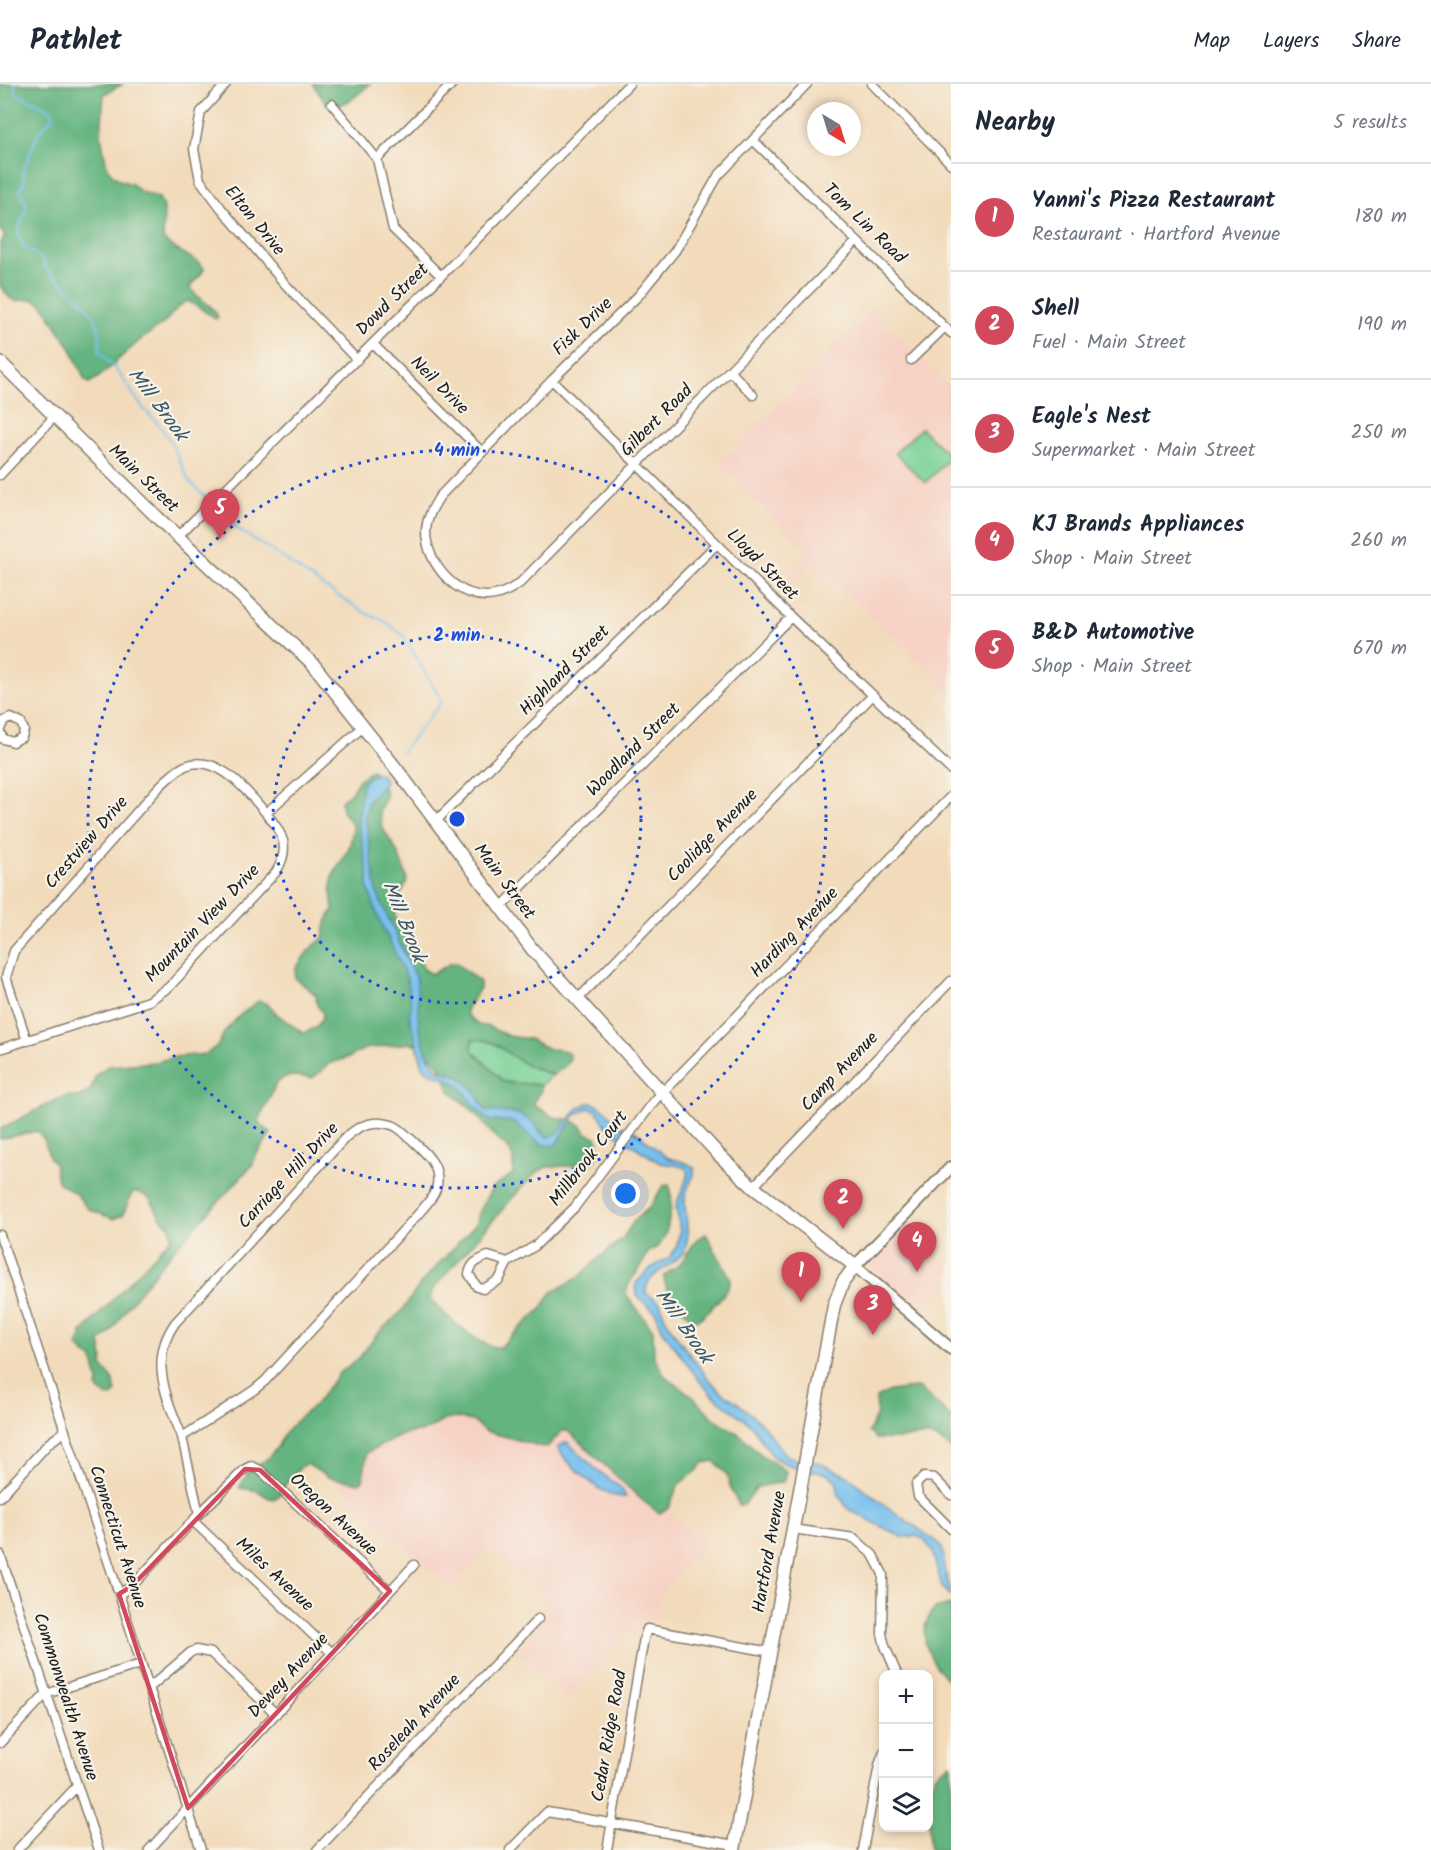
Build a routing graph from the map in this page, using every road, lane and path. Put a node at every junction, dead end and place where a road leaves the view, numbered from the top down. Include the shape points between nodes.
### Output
1 (226, 84) edge
2 (452, 84) edge
3 (629, 84) edge
4 (807, 84) edge
5 (872, 84) edge
6 (332, 104) dead end
7 (753, 140) junction
8 (377, 159) junction
9 (951, 164) edge
10 (857, 241) junction
11 (441, 276) junction
12 (948, 330) edge
13 (373, 344) junction
14 (357, 360) junction
15 (911, 360) dead end
16 (0, 362) edge
17 (730, 371) junction
18 (552, 380) junction
19 (753, 395) dead end
20 (54, 417) junction
21 (482, 452) junction
22 (638, 463) junction
23 (0, 475) edge
24 (177, 537) junction
25 (717, 544) junction
26 (465, 592) joint
27 (791, 617) junction
28 (873, 695) junction
29 (364, 726) junction
30 (951, 770) edge
31 (951, 796) edge
32 (266, 813) junction
33 (435, 822) junction
34 (501, 907) junction
35 (951, 981) edge
36 (577, 1000) junction
37 (27, 1041) junction
38 (0, 1050) edge
39 (662, 1093) junction
40 (951, 1167) edge
41 (753, 1187) junction
42 (0, 1235) edge
43 (508, 1263) junction
44 (855, 1266) junction
45 (949, 1344) edge
46 (64, 1432) junction
47 (182, 1437) junction
48 (951, 1495) edge
49 (0, 1497) edge
50 (196, 1518) junction
51 (793, 1528) junction
52 (951, 1529) edge
53 (0, 1554) edge
54 (414, 1565) dead end
55 (390, 1591) junction
56 (119, 1594) junction
57 (538, 1619) dead end
58 (771, 1652) junction
59 (332, 1653) junction
60 (141, 1664) junction
61 (895, 1670) edge
62 (149, 1688) junction
63 (46, 1694) junction
64 (276, 1714) junction
65 (0, 1743) edge
66 (879, 1765) edge
67 (77, 1786) junction
68 (188, 1808) junction
69 (612, 1823) junction
70 (735, 1847) edge
71 (17, 1850) edge
72 (99, 1850) edge
73 (149, 1850) edge
74 (201, 1850) edge
75 (317, 1850) edge
76 (510, 1850) edge
77 (607, 1850) edge
78 (863, 1850) edge

1 - 14 street, Elton Drive via 201,112 194,149 200,180 285,284
2 - 8 street
3 - 11 street, Dowd Street
4 - 7 street, Fisk Drive
5 - 9 street
6 - 8 street
7 - 10 street, Tom Lin Road
7 - 18 street, Fisk Drive via 718,176 659,273
8 - 11 street via 393,229
10 - 12 street, Tom Lin Road
10 - 17 street, Gilbert Road
11 - 13 street, Dowd Street
12 - 15 street
13 - 14 street, Dowd Street
13 - 21 street, Neil Drive
14 - 24 street, Dowd Street
16 - 20 main road, Main Street
17 - 19 street
17 - 22 street, Gilbert Road
18 - 21 street, Fisk Drive
18 - 22 street, Lloyd Street
20 - 23 street
20 - 24 main road, Main Street
21 - 26 street, Fisk Drive via 440,496 426,528 436,566
22 - 25 street, Lloyd Street
22 - 26 street, Gilbert Road via 520,583 495,595
24 - 29 main road, Main Street via 313,664
25 - 27 street, Lloyd Street
25 - 33 street, Highland Street
27 - 28 street, Lloyd Street
27 - 34 street, Woodland Street
28 - 30 street, Lloyd Street
28 - 36 street, Coolidge Avenue
29 - 32 street
29 - 33 main road, Main Street
31 - 39 street, Harding Avenue
32 - 37 street, Mountain View Drive via 280,829 284,843 276,872 169,987 149,1001
32 - 37 street, Crestview Drive via 233,776 203,765 187,765 159,786 14,951 6,977
33 - 34 main road, Main Street
34 - 36 main road, Main Street
35 - 41 street, Camp Avenue
36 - 39 main road, Main Street
37 - 38 street, Mountain View Drive
39 - 41 main road, Main Street
39 - 43 street, Millbrook Court via 575,1207 535,1246
40 - 44 street
41 - 44 main road, Main Street
42 - 46 street, Connecticut Avenue
43 - 43 street, Millbrook Court via 488,1256 476,1261 469,1274 477,1287 483,1289 499,1280
44 - 45 street, Main Street
44 - 51 main road, Hartford Avenue via 834,1305
46 - 49 street
46 - 56 street, Connecticut Avenue
47 - 47 street, Carriage Hill Drive via 161,1368 168,1333 346,1137 368,1124 395,1125 434,1165 437,1183 432,1198 265,1381
47 - 50 street, Carriage Hill Drive
48 - 52 street via 934,1478 924,1477 916,1484 918,1496
50 - 55 street, Oregon Avenue via 251,1466 260,1470
50 - 56 street via 132,1586
50 - 59 street, Miles Avenue
51 - 58 main road, Hartford Avenue
51 - 61 street via 854,1538 873,1555 883,1574 882,1634
53 - 63 street, Commonwealth Avenue
54 - 55 street, Dewey Avenue
55 - 59 street, Dewey Avenue
56 - 60 street, Connecticut Avenue
57 - 75 street, Roseleah Avenue
58 - 69 street, Cedar Ridge Road via 647,1629
58 - 70 main road, Hartford Avenue
59 - 64 street, Dewey Avenue
60 - 62 street, Connecticut Avenue
60 - 63 street
62 - 64 street via 192,1652 211,1653
62 - 68 street, Connecticut Avenue
63 - 65 street
63 - 67 street, Commonwealth Avenue
64 - 68 street, Dewey Avenue
66 - 78 street
67 - 71 street
67 - 72 street, Commonwealth Avenue
68 - 73 street, Dewey Avenue
68 - 74 street, Connecticut Avenue
69 - 70 street
69 - 76 street via 547,1812
69 - 77 street, Cedar Ridge Road

